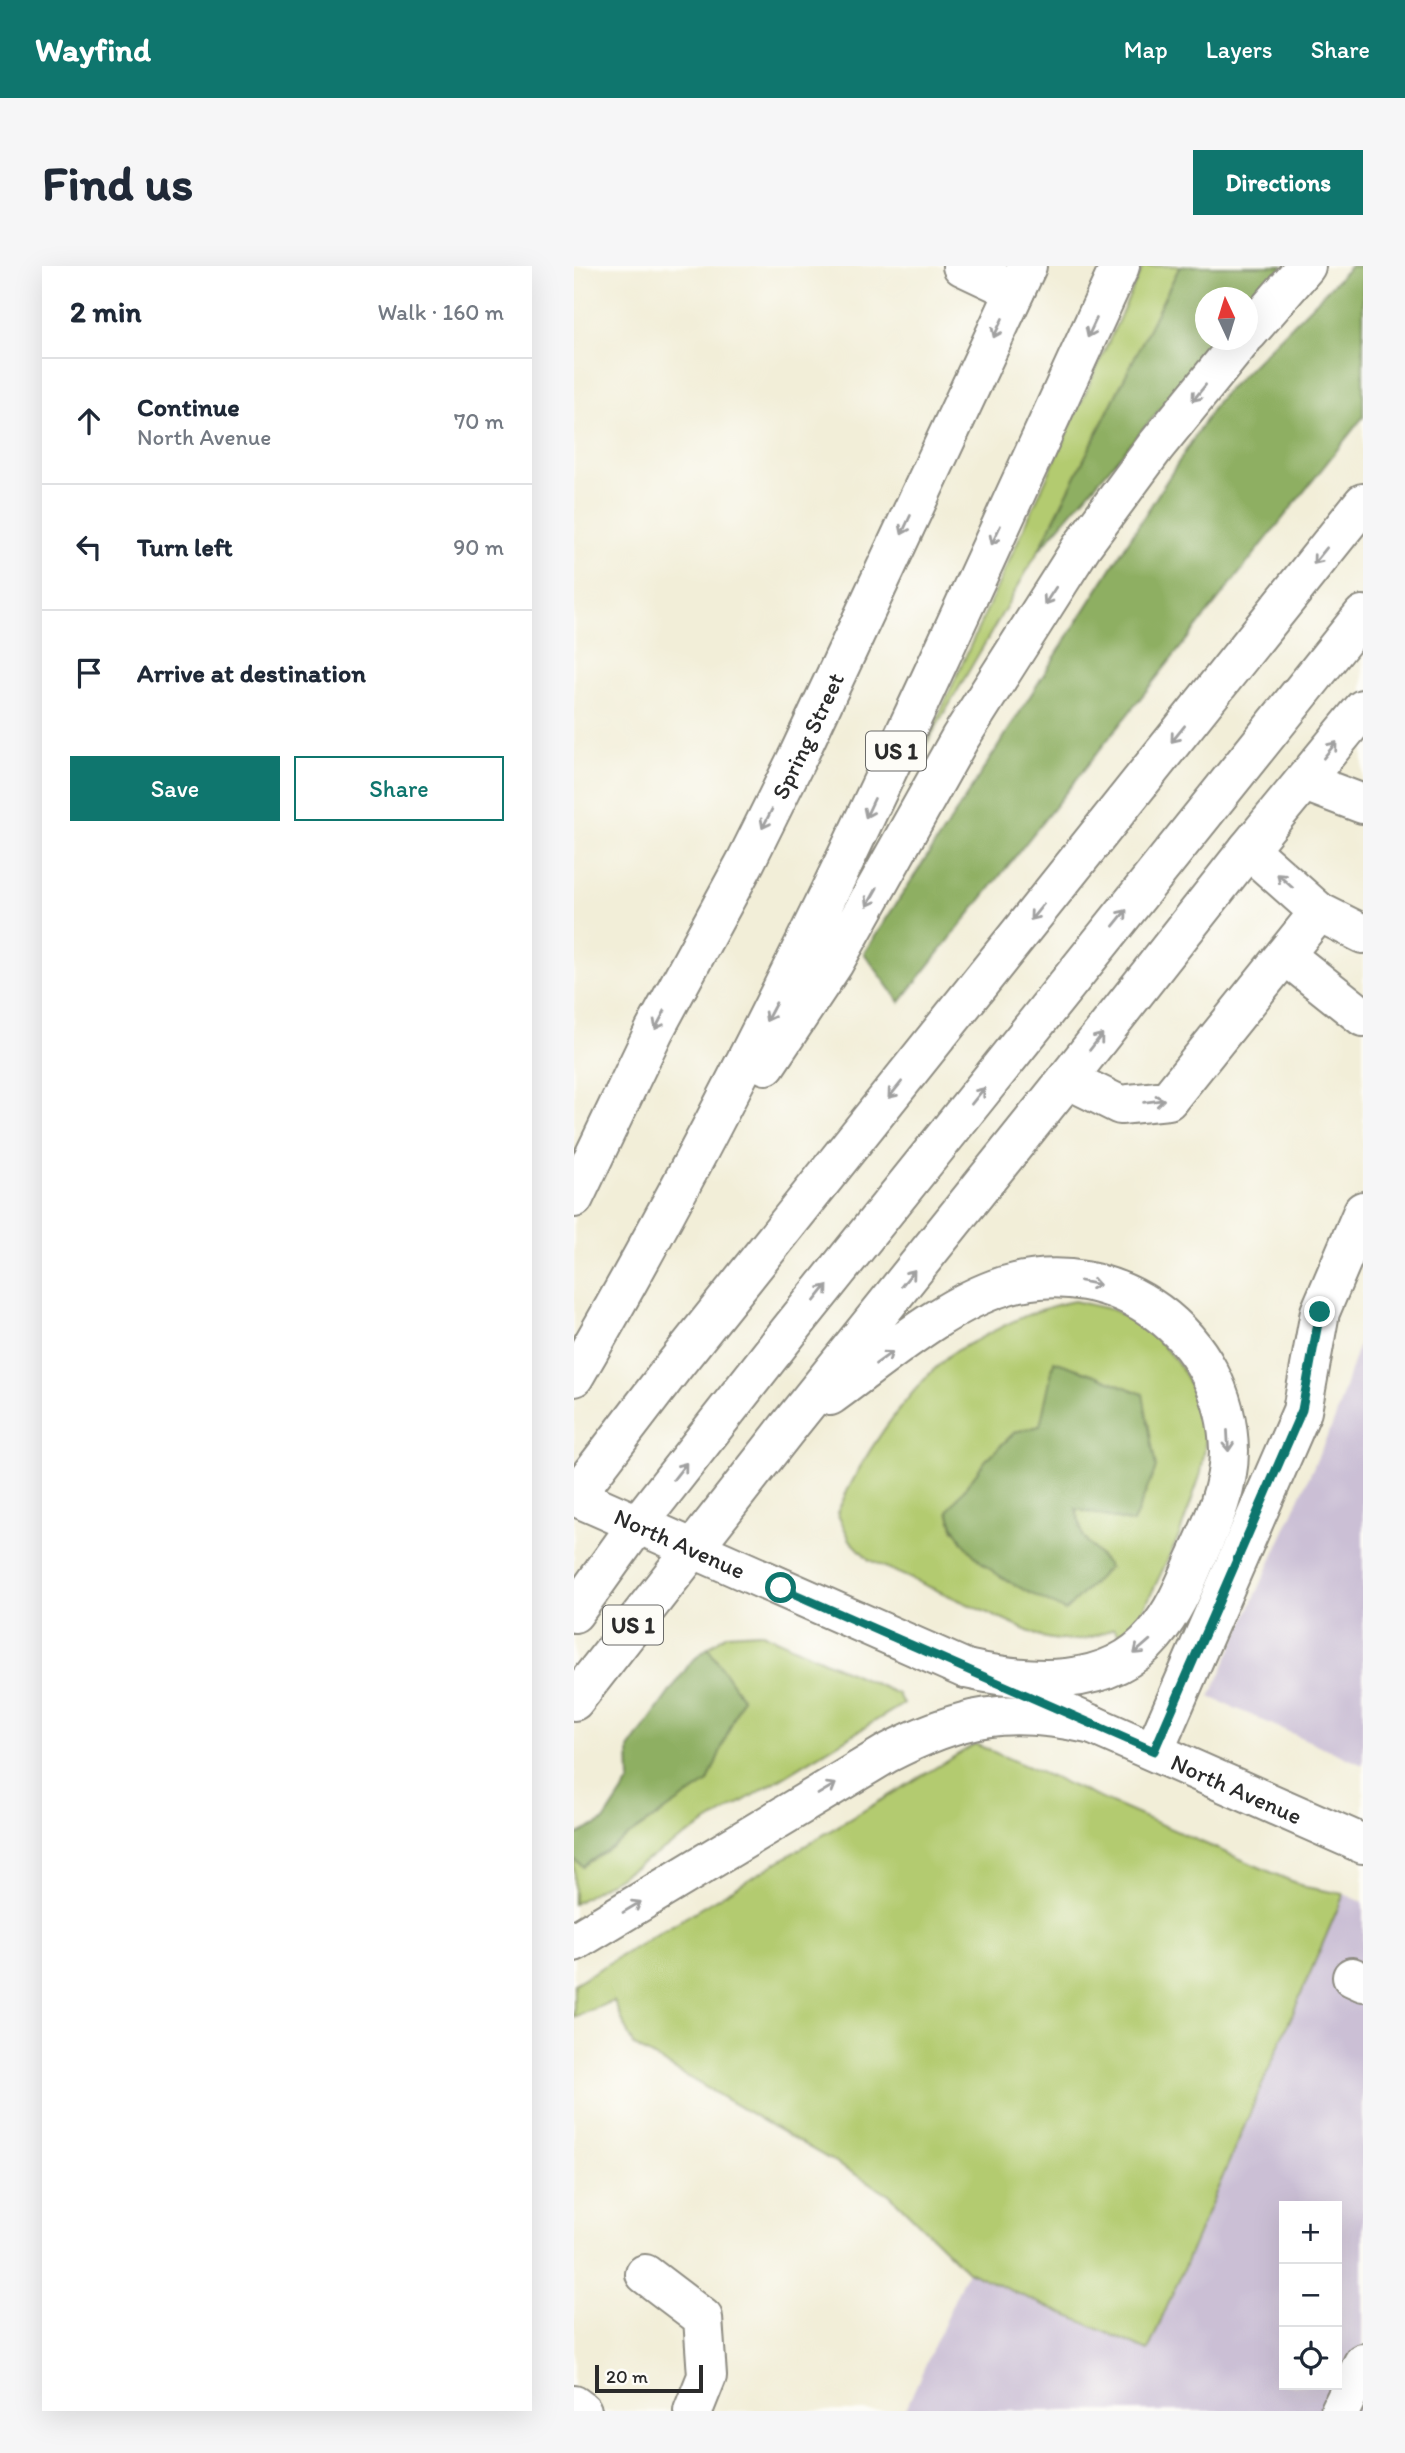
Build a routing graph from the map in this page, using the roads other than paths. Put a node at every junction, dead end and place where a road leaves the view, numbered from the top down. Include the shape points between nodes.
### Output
1 (962, 266) edge
2 (1120, 266) edge
3 (1306, 266) edge
4 (1021, 278) edge
5 (1258, 321) edge
6 (1234, 350) edge
7 (1363, 503) edge
8 (1363, 615) edge
9 (1363, 709) edge
10 (1305, 782) junction
11 (1363, 804) edge
12 (1248, 849) junction
13 (1319, 912) junction
14 (1363, 934) edge
15 (1285, 954) junction
16 (1363, 1017) edge
17 (1067, 1079) junction
18 (574, 1198) edge
19 (1363, 1212) edge
20 (656, 1229) junction
21 (574, 1377) edge
22 (789, 1426) junction
23 (574, 1497) edge
24 (637, 1525) junction
25 (692, 1549) junction
26 (574, 1613) edge
27 (966, 1669) junction
28 (574, 1701) edge
29 (1093, 1725) junction
30 (1154, 1751) junction
31 (1363, 1844) edge
32 (574, 1942) edge
33 (645, 2274) dead end
34 (1363, 2363) edge
35 (574, 2405) edge
36 (582, 2411) edge
37 (692, 2411) edge
38 (1340, 2411) edge

1 - 4 main road
2 -> 20 main road, US 1 via 841,872
3 - 5 main road
4 -> 18 main road, Spring Street via 800,754 654,1031
6 -> 20 main road via 1082,546 960,738 834,963
7 -> 23 main road
24 -> 8 main road
10 -> 9 main road, US 1
10 - 11 main road
10 - 12 main road, US 1
13 -> 12 main road
17 -> 12 main road, US 1
13 - 14 main road
13 - 15 main road
15 - 16 main road
17 -> 15 main road via 1120,1105 1168,1100
22 -> 17 main road, US 1
19 - 30 main road via 1320,1312 1302,1410
20 - 21 main road, US 1
22 - 25 main road, US 1
22 -> 27 main road via 943,1314 986,1292 1032,1280 1079,1281 1125,1293 1167,1318 1199,1354 1211,1375 1227,1427 1229,1452 1212,1522 1169,1616 1138,1651 1089,1674 1027,1680
23 - 24 main road, North Avenue
24 - 25 main road, North Avenue
24 - 26 main road
25 - 27 main road, North Avenue
25 - 28 main road, US 1
27 - 29 main road, North Avenue
29 - 30 main road, North Avenue
32 -> 29 main road via 886,1754 934,1730 979,1717 1020,1714
30 - 31 main road, North Avenue
33 - 37 main road via 704,2318 707,2376
34 - 38 main road
35 - 36 main road

